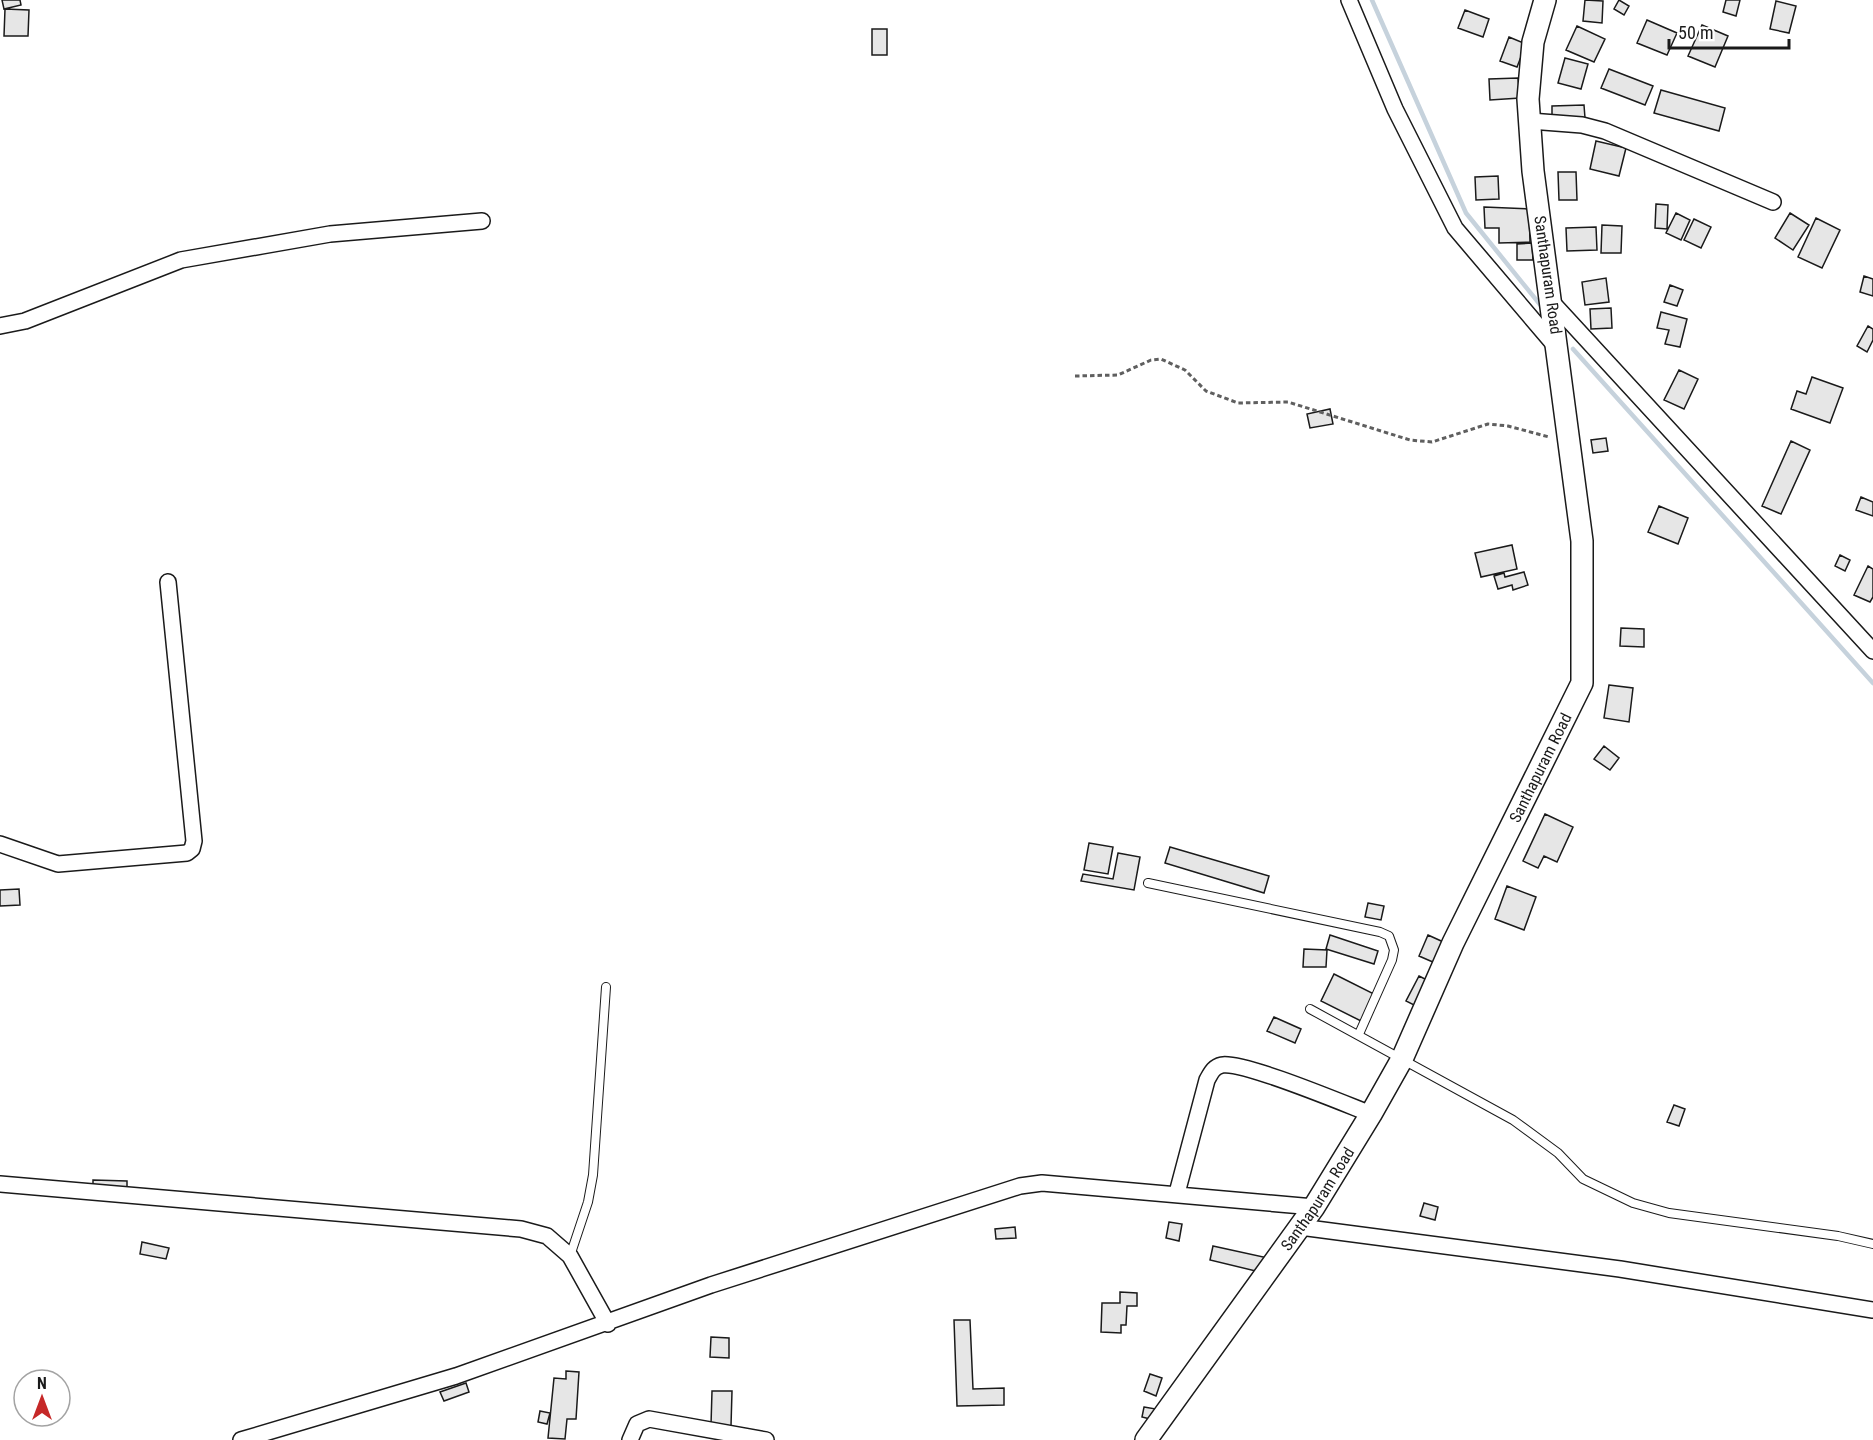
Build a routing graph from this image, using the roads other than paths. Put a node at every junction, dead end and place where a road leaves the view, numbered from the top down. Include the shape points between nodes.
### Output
1 (1349, 0) edge
2 (1545, 0) edge
3 (1530, 121) junction
4 (1773, 202) dead end
5 (482, 221) dead end
6 (1550, 300) junction
7 (0, 326) edge
8 (1558, 349) junction
9 (168, 582) dead end
10 (1873, 651) edge
11 (0, 844) edge
12 (1148, 883) dead end
13 (606, 987) dead end
14 (1310, 1009) dead end
15 (1359, 1034) junction
16 (1402, 1059) junction
17 (1371, 1114) junction
18 (0, 1184) edge
19 (1177, 1193) junction
20 (1307, 1217) junction
21 (1873, 1244) edge
22 (570, 1256) junction
23 (1873, 1310) edge
24 (608, 1324) junction
25 (241, 1440) edge
26 (630, 1440) edge
27 (766, 1440) edge
28 (1146, 1440) edge

1 - 8 street via 1395,109 1455,228
2 - 3 main road, Santhapuram Road via 1533,42
3 - 4 street via 1605,131
3 - 6 main road, Santhapuram Road
5 - 7 street via 330,234 181,260 26,321
6 - 8 main road, Santhapuram Road
6 - 10 street
8 - 16 main road, Santhapuram Road via 1582,541 1582,683 1453,943
9 - 11 street via 192,849 187,853 58,864
12 - 15 lane via 1389,936 1394,950 1392,960
13 - 22 lane via 593,1175
14 - 15 lane
15 - 16 lane
16 - 17 main road, Santhapuram Road
16 - 21 lane via 1513,1120 1557,1153 1583,1179 1648,1209
17 - 19 street via 1253,1070 1223,1065 1213,1069
17 - 20 main road, Santhapuram Road
18 - 22 street via 521,1229 547,1236
19 - 20 street
19 - 24 street via 1042,1183 1020,1186 711,1285
20 - 23 street
20 - 28 main road, Santhapuram Road
22 - 24 street
24 - 25 street via 456,1376
26 - 27 street via 637,1424 649,1419

